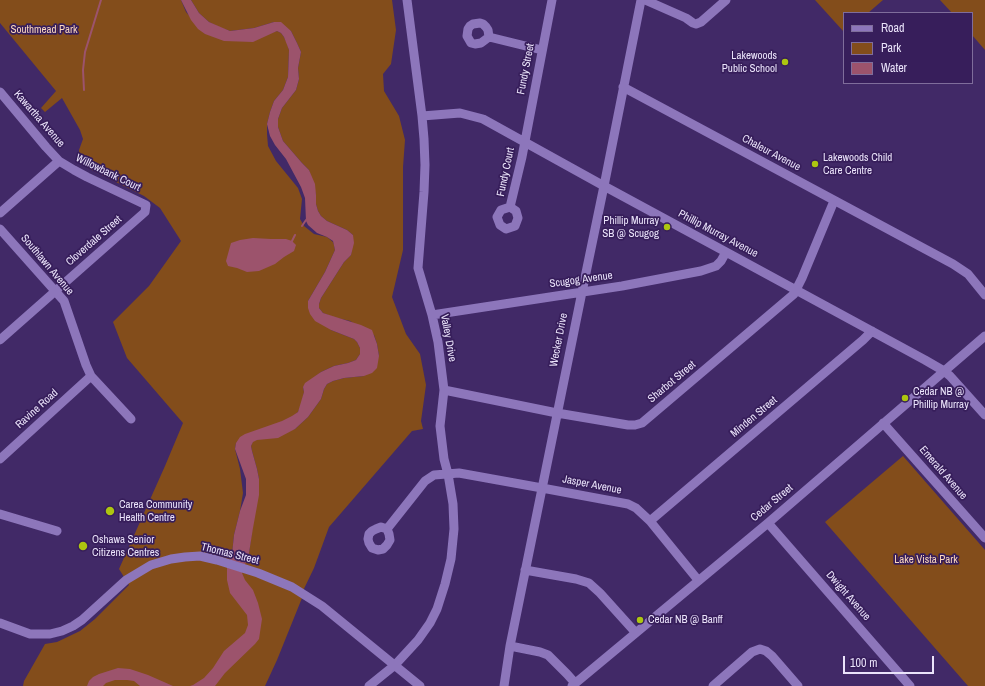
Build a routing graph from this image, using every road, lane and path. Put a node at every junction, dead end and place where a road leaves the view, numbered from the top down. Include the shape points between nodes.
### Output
1 (406, 0) edge
2 (552, 0) edge
3 (641, 0) edge
4 (645, 0) edge
5 (726, 0) edge
6 (489, 37) dead end
7 (542, 50) junction
8 (624, 87) junction
9 (0, 92) edge
10 (422, 116) junction
11 (524, 142) junction
12 (59, 161) junction
13 (604, 186) junction
14 (834, 201) junction
15 (146, 205) joint
16 (510, 207) dead end
17 (0, 213) edge
18 (0, 228) edge
19 (726, 252) junction
20 (796, 289) junction
21 (55, 291) junction
22 (582, 292) junction
23 (985, 295) edge
24 (432, 315) junction
25 (872, 331) junction
26 (985, 336) edge
27 (0, 340) edge
28 (944, 371) junction
29 (91, 376) junction
30 (444, 390) junction
31 (557, 413) junction
32 (985, 415) edge
33 (131, 419) dead end
34 (883, 423) junction
35 (0, 459) edge
36 (448, 474) junction
37 (542, 488) junction
38 (0, 514) edge
39 (650, 521) junction
40 (768, 523) junction
41 (387, 528) dead end
42 (57, 531) dead end
43 (985, 538) edge
44 (525, 570) junction
45 (698, 580) junction
46 (0, 624) edge
47 (636, 632) junction
48 (510, 646) junction
49 (395, 665) junction
50 (574, 685) edge
51 (369, 686) edge
52 (420, 686) edge
53 (504, 686) edge
54 (713, 686) edge
55 (798, 686) edge
56 (910, 686) edge

1 - 10 street, Valley Drive
2 - 7 street, Fundy Street
3 - 8 street, Wecker Drive
4 - 5 street via 693,23 699,23
6 - 7 street
7 - 11 street, Fundy Street
8 - 13 street, Wecker Drive
8 - 14 street, Chaleur Avenue
9 - 12 street, Kawartha Avenue
10 - 11 street, Phillip Murray Avenue via 460,113 483,119
10 - 24 street, Valley Drive via 425,165 418,268
11 - 13 street, Phillip Murray Avenue
11 - 16 street, Fundy Court
12 - 15 street, Willowbank Court
12 - 17 street
13 - 19 street, Phillip Murray Avenue
13 - 22 street, Wecker Drive
14 - 20 street, Sharbot Street
14 - 23 street, Chaleur Avenue via 962,269
15 - 21 street, Cloverdale Street via 145,212
18 - 21 street, Southlawn Avenue
19 - 20 street, Phillip Murray Avenue
19 - 22 street, Scugog Avenue via 716,266 706,270
20 - 25 street, Phillip Murray Avenue
20 - 31 street, Sharbot Street via 789,299 642,423 628,425
21 - 27 street, Cloverdale Street
21 - 29 street, Southlawn Avenue via 64,301
22 - 24 street, Scugog Avenue
22 - 31 street, Wecker Drive
24 - 30 street, Valley Drive
25 - 28 street, Phillip Murray Avenue
25 - 39 street, Minden Street
26 - 28 street, Cedar Street
28 - 32 street, Phillip Murray Avenue
28 - 34 street, Cedar Street
29 - 33 street, Southlawn Avenue
29 - 35 street, Ravine Road
30 - 31 street, Sharbot Street
30 - 36 street, Valley Drive via 440,426
31 - 37 street, Wecker Drive
34 - 40 street, Cedar Street
34 - 43 street, Emerald Avenue
36 - 37 street, Jasper Avenue via 459,473
36 - 41 street, Jasper Avenue via 434,475 425,481
36 - 49 street, Valley Drive via 454,529 445,584 430,623
37 - 39 street, Jasper Avenue via 628,504
37 - 44 street, Wecker Drive
38 - 42 street
39 - 45 street, Jasper Avenue
40 - 45 street, Cedar Street
40 - 56 street, Dwight Avenue
44 - 47 street via 589,583
44 - 48 street, Wecker Drive
45 - 47 street, Cedar Street
46 - 49 street, Thomas Street via 30,634 62,631 82,620 126,580 151,565 171,559 200,556 258,573 292,587 322,606
47 - 50 street, Cedar Street
48 - 50 street via 548,655
48 - 53 street, Wecker Drive
49 - 51 street, Valley Drive
49 - 52 street, Thomas Street
54 - 55 street via 752,652 760,649 772,656

